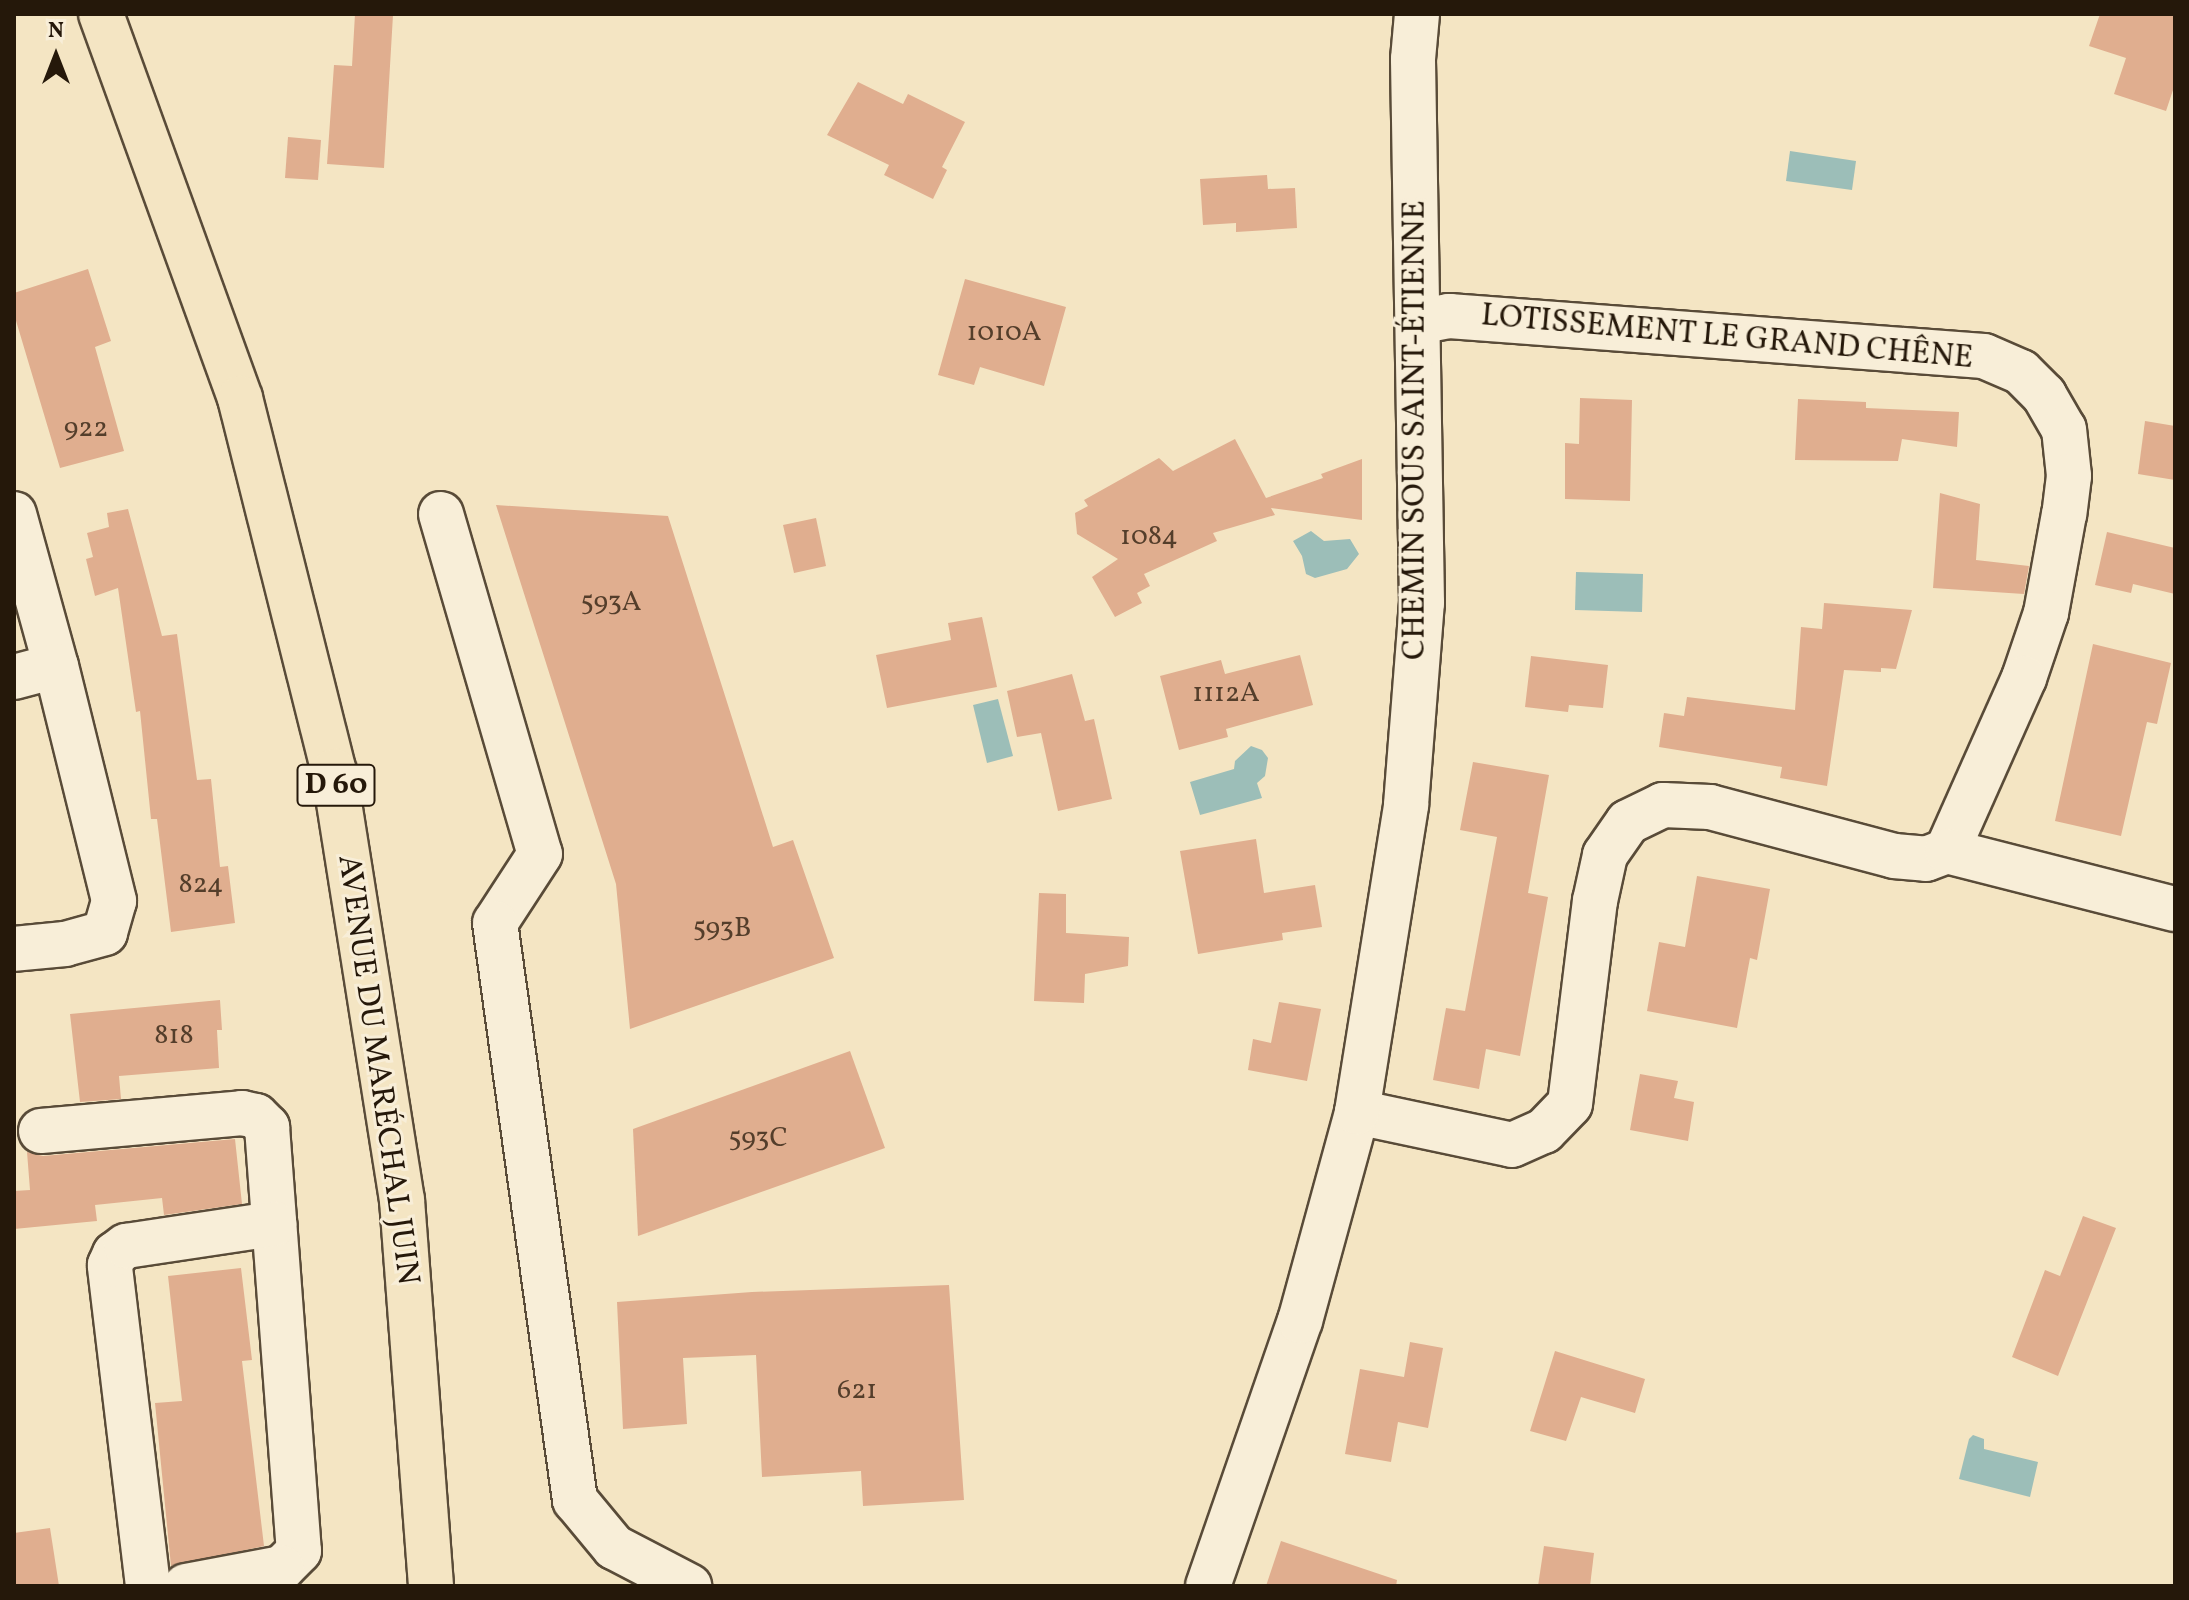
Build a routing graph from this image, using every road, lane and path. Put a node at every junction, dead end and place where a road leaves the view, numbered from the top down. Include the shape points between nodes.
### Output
1 (101, 14) edge
2 (1417, 14) edge
3 (1418, 322) junction
4 (14, 514) edge
5 (441, 514) dead end
6 (56, 666) junction
7 (14, 677) edge
8 (1947, 851) junction
9 (2175, 909) edge
10 (14, 949) edge
11 (1357, 1112) junction
12 (41, 1131) dead end
13 (274, 1224) junction
14 (148, 1586) edge
15 (186, 1586) edge
16 (431, 1586) edge
17 (689, 1586) edge
18 (1208, 1586) edge

1 - 16 main road, AVENUE DU MARÉCHAL JUIN / D 60 via 240,398 334,771 402,1200
2 - 3 street, CHEMIN SOUS SAINT-ÉTIENNE via 1413,59
3 - 8 street, LOTISSEMENT LE GRAND CHÊNE via 1449,316 1984,356 2021,372 2044,395 2064,429 2069,476 2064,514 2046,613 2024,678
3 - 11 street, CHEMIN SOUS SAINT-ÉTIENNE via 1422,603 1406,805
4 - 6 street
5 - 17 street via 540,854 495,923 575,1500 614,1547
6 - 7 street
6 - 10 street via 114,901 105,933
8 - 9 street
8 - 11 street via 1926,859 1894,856 1710,807 1663,805 1628,822 1605,855 1570,1104 1544,1131 1512,1145
11 - 18 street, CHEMIN SOUS SAINT-ÉTIENNE via 1300,1321
12 - 13 street via 256,1116 267,1127
13 - 14 street via 126,1246 110,1265
13 - 15 street via 299,1551 282,1568

